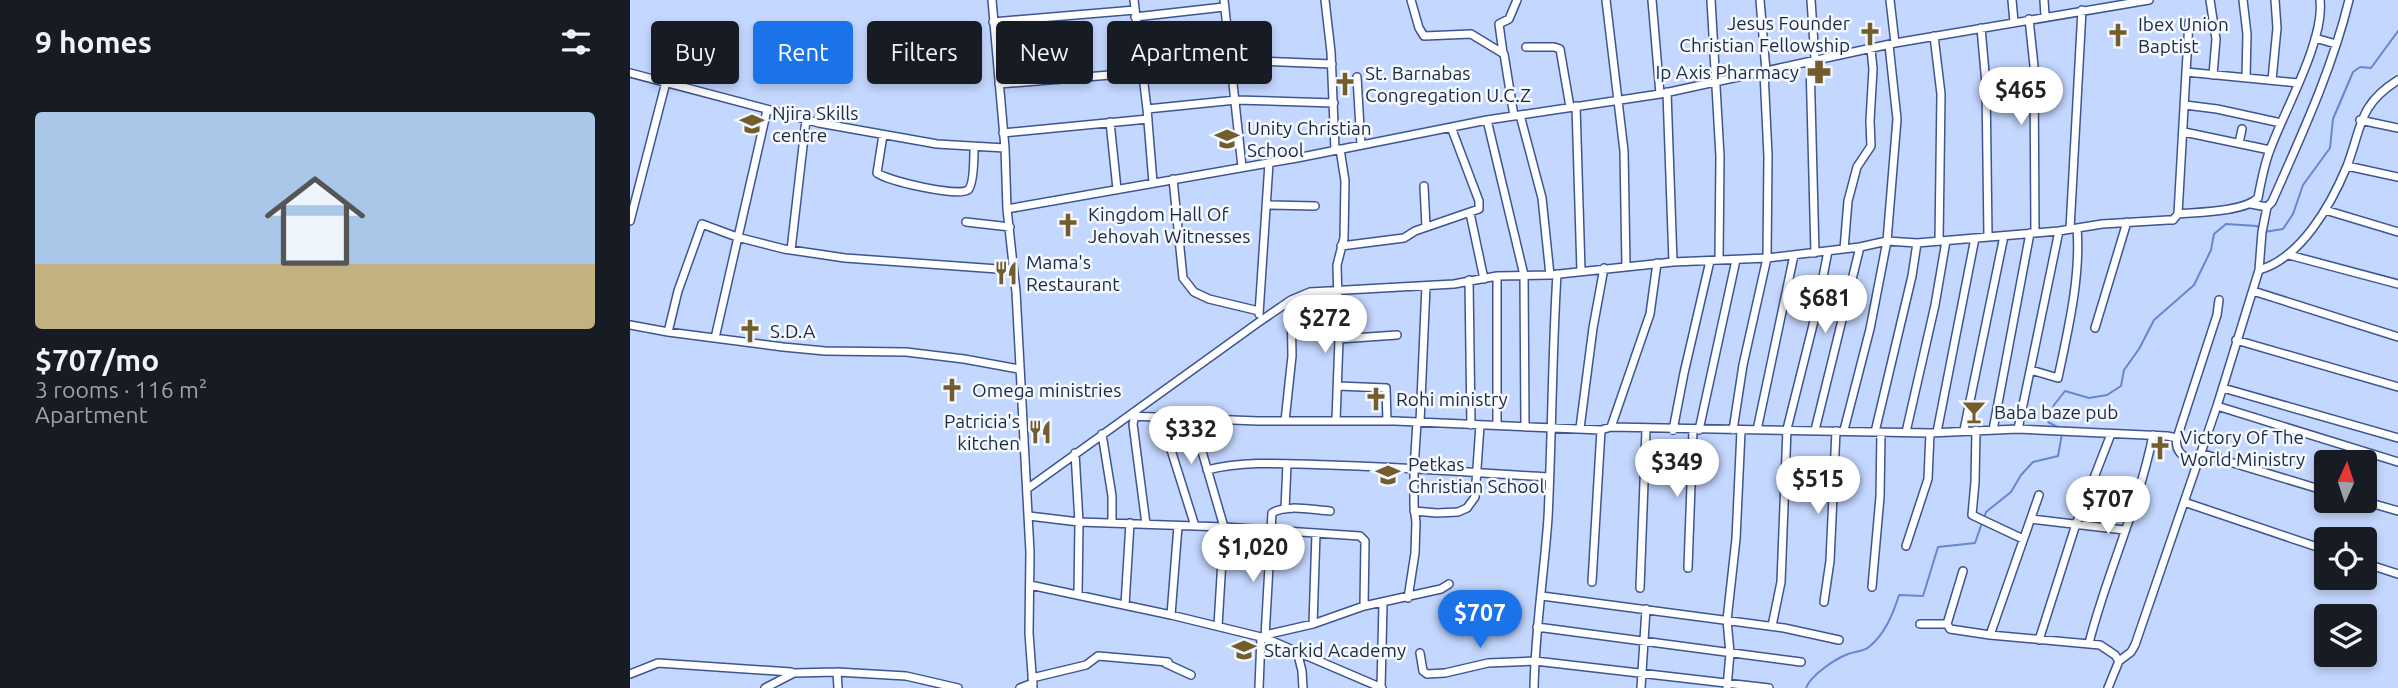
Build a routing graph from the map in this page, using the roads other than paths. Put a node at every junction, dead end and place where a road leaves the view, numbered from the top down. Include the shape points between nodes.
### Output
1 (992, 0) edge
2 (1134, 0) edge
3 (1325, 0) edge
4 (1411, 0) edge
5 (1517, 0) edge
6 (1606, 0) edge
7 (1652, 0) edge
8 (1711, 0) edge
9 (1760, 0) edge
10 (1811, 0) edge
11 (1890, 0) edge
12 (2012, 0) edge
13 (2044, 0) edge
14 (2149, 0) edge
15 (2210, 0) edge
16 (2243, 0) edge
17 (2276, 0) edge
18 (2320, 0) edge
19 (2349, 0) edge
20 (2122, 2) edge
21 (1224, 3) edge
22 (2081, 10) junction
23 (1135, 14) junction
24 (2045, 16) junction
25 (2029, 19) junction
26 (1136, 21) edge
27 (1226, 21) edge
28 (993, 22) junction
29 (2014, 22) junction
30 (2189, 22) dead end
31 (1981, 28) junction
32 (1934, 36) junction
33 (2315, 38) junction
34 (1892, 44) junction
35 (2336, 44) junction
36 (1526, 47) dead end
37 (1871, 49) junction
38 (996, 53) edge
39 (1504, 54) junction
40 (1813, 61) junction
41 (1272, 62) edge
42 (1332, 64) junction
43 (1765, 72) junction
44 (2186, 72) junction
45 (630, 73) edge
46 (2213, 75) junction
47 (1357, 77) dead end
48 (651, 78) edge
49 (2246, 78) junction
50 (2272, 80) junction
51 (2398, 80) edge
52 (1715, 83) junction
53 (2298, 83) junction
54 (665, 84) edge
55 (673, 84) edge
56 (999, 84) edge
57 (1144, 84) edge
58 (1234, 84) edge
59 (1664, 93) junction
60 (1236, 100) junction
61 (1617, 100) junction
62 (1334, 103) junction
63 (2185, 105) junction
64 (1573, 107) junction
65 (1147, 109) junction
66 (767, 110) junction
67 (1517, 115) junction
68 (1148, 119) junction
69 (806, 120) junction
70 (1487, 120) junction
71 (2360, 120) junction
72 (1110, 122) junction
73 (2281, 123) junction
74 (1451, 127) junction
75 (2398, 128) edge
76 (2242, 129) dead end
77 (2184, 132) junction
78 (1003, 133) junction
79 (883, 135) junction
80 (2239, 143) junction
81 (1361, 145) junction
82 (974, 147) junction
83 (1005, 148) junction
84 (1338, 150) junction
85 (2270, 150) junction
86 (1269, 163) junction
87 (2347, 166) junction
88 (1242, 167) junction
89 (2398, 177) edge
90 (1173, 179) junction
91 (1153, 183) junction
92 (1424, 186) dead end
93 (1116, 190) junction
94 (2250, 203) junction
95 (1268, 205) junction
96 (1315, 206) dead end
97 (2267, 207) junction
98 (1007, 209) junction
99 (2325, 210) junction
100 (1470, 213) junction
101 (2178, 214) junction
102 (630, 221) edge
103 (966, 222) dead end
104 (2127, 222) junction
105 (1010, 227) junction
106 (1426, 227) junction
107 (2074, 228) junction
108 (2059, 231) junction
109 (2398, 232) edge
110 (2033, 233) junction
111 (2004, 236) junction
112 (737, 237) junction
113 (1988, 237) junction
114 (1975, 239) junction
115 (1887, 241) junction
116 (1943, 241) junction
117 (1916, 243) junction
118 (1340, 246) junction
119 (1860, 247) junction
120 (1844, 249) junction
121 (791, 250) junction
122 (1828, 251) junction
123 (1815, 253) junction
124 (1794, 255) junction
125 (2290, 255) junction
126 (1767, 258) junction
127 (1736, 260) junction
128 (1715, 261) junction
129 (1674, 262) junction
130 (1657, 263) junction
131 (1626, 266) junction
132 (1604, 268) junction
133 (1012, 270) junction
134 (2259, 270) junction
135 (1581, 271) junction
136 (1553, 274) junction
137 (1524, 275) junction
138 (1497, 276) junction
139 (1484, 279) junction
140 (1469, 280) junction
141 (2398, 284) edge
142 (1426, 286) junction
143 (1338, 290) junction
144 (2253, 291) junction
145 (1291, 300) junction
146 (2219, 300) dead end
147 (1259, 311) junction
148 (1259, 322) junction
149 (630, 325) edge
150 (2095, 328) dead end
151 (668, 332) junction
152 (1397, 335) dead end
153 (2398, 337) edge
154 (716, 338) junction
155 (1339, 339) junction
156 (2236, 340) junction
157 (1019, 369) junction
158 (2031, 370) junction
159 (1338, 386) junction
160 (2398, 387) edge
161 (2223, 388) junction
162 (2217, 406) junction
163 (1160, 415) junction
164 (1132, 416) junction
165 (1192, 417) junction
166 (1336, 420) junction
167 (1285, 421) junction
168 (1387, 421) junction
169 (1419, 422) junction
170 (1471, 425) junction
171 (1480, 425) junction
172 (1497, 425) junction
173 (1525, 427) junction
174 (1611, 427) junction
175 (1580, 428) junction
176 (1551, 429) junction
177 (1787, 429) junction
178 (2018, 429) junction
179 (1601, 430) junction
180 (1646, 430) junction
181 (1673, 430) junction
182 (1696, 430) junction
183 (1737, 430) junction
184 (1757, 430) junction
185 (1815, 430) junction
186 (1964, 430) junction
187 (1976, 430) junction
188 (1993, 430) junction
189 (1840, 431) junction
190 (1878, 432) junction
191 (1906, 432) junction
192 (1934, 433) junction
193 (1102, 434) junction
194 (2111, 434) junction
195 (2153, 435) junction
196 (2176, 438) junction
197 (2398, 438) edge
198 (1075, 453) junction
199 (2200, 453) junction
200 (2398, 462) edge
201 (1287, 464) junction
202 (2197, 464) junction
203 (1414, 469) junction
204 (1208, 470) junction
205 (1476, 473) junction
206 (1549, 477) junction
207 (2314, 487) edge
208 (1027, 489) junction
209 (2039, 495) dead end
210 (2184, 502) junction
211 (2377, 505) edge
212 (1285, 509) junction
213 (1330, 511) dead end
214 (1414, 511) junction
215 (2398, 511) edge
216 (1029, 516) junction
217 (2031, 519) junction
218 (1079, 522) junction
219 (1112, 523) junction
220 (1130, 523) junction
221 (1146, 524) junction
222 (2076, 524) junction
223 (1178, 526) junction
224 (1195, 526) junction
225 (1224, 527) junction
226 (2124, 530) junction
227 (1270, 531) junction
228 (1316, 533) junction
229 (2023, 539) junction
230 (1906, 546) dead end
231 (2314, 546) edge
232 (2377, 567) edge
233 (1688, 568) dead end
234 (1963, 571) dead end
235 (2398, 574) edge
236 (1592, 582) dead end
237 (1449, 584) dead end
238 (1030, 585) junction
239 (1640, 587) dead end
240 (1872, 587) dead end
241 (1078, 595) junction
242 (1542, 596) junction
243 (1408, 598) junction
244 (1824, 602) dead end
245 (1383, 604) junction
246 (1125, 605) junction
247 (1364, 606) junction
248 (1646, 609) junction
249 (1171, 615) junction
250 (1727, 621) junction
251 (1313, 624) junction
252 (1920, 624) dead end
253 (1947, 624) junction
254 (1218, 626) junction
255 (1772, 626) junction
256 (1537, 627) junction
257 (1990, 635) junction
258 (1264, 636) junction
259 (1839, 640) dead end
260 (2039, 640) junction
261 (1645, 641) junction
262 (2089, 643) junction
263 (1420, 653) dead end
264 (1730, 653) junction
265 (1303, 658) junction
266 (1535, 661) junction
267 (2119, 661) junction
268 (1801, 662) dead end
269 (837, 671) junction
270 (794, 673) junction
271 (630, 674) edge
272 (1642, 674) junction
273 (1191, 675) dead end
274 (1033, 683) edge
275 (1728, 686) edge
276 (765, 688) edge
277 (838, 688) edge
278 (958, 688) edge
279 (1020, 688) edge
280 (1259, 688) edge
281 (1303, 688) edge
282 (1381, 688) edge
283 (1534, 688) edge
284 (1641, 688) edge
285 (1769, 688) edge
286 (2108, 688) edge

1 - 28 street
2 - 23 street
3 - 42 street
4 - 39 street via 1424,36 1471,34
5 - 39 street via 1509,19 1499,24
6 - 61 street
7 - 59 street
8 - 52 street
9 - 43 street
10 - 40 street
11 - 34 street
12 - 29 street
13 - 24 street
14 - 20 street
15 - 46 street via 2216,39
16 - 49 street
17 - 50 street
18 - 33 street
19 - 35 street
20 - 22 street
21 - 23 street
21 - 27 street
22 - 24 street
22 - 107 street
23 - 26 street
23 - 28 street
24 - 25 street
25 - 29 street
25 - 110 street via 2034,66
28 - 38 street
29 - 31 street
30 - 44 street
31 - 32 street
31 - 113 street
32 - 34 street
32 - 116 street via 1941,94
33 - 35 street
33 - 53 street
34 - 37 street
34 - 115 street via 1897,119
35 - 97 street via 2299,145
36 - 64 street via 1560,49
37 - 40 street
37 - 120 street via 1871,146 1857,167 1848,201
39 - 67 street
40 - 43 street
40 - 123 street
41 - 42 street
42 - 62 street
43 - 52 street
43 - 126 street
44 - 46 street
44 - 63 street
45 - 48 street
46 - 49 street
47 - 81 street
49 - 50 street
50 - 53 street
51 - 71 street via 2373,100
52 - 59 street
52 - 128 street via 1720,156
53 - 73 street
54 - 102 street
55 - 66 street
56 - 78 street
57 - 65 street
58 - 60 street
59 - 61 street
59 - 129 street
60 - 62 street
60 - 65 street
60 - 88 street
61 - 64 street
61 - 131 street via 1625,173
62 - 84 street
63 - 73 street
63 - 77 street
64 - 67 street
64 - 135 street
65 - 68 street
66 - 69 street
66 - 112 street
67 - 70 street
67 - 136 street via 1542,198
68 - 72 street
68 - 91 street
69 - 79 street
69 - 121 street
70 - 74 street
70 - 137 street
71 - 75 street
71 - 87 street
72 - 78 street
72 - 93 street
73 - 85 street
74 - 81 street
74 - 100 street via 1480,205
76 - 80 street
77 - 80 street
77 - 101 street
78 - 83 street
79 - 82 street
79 - 82 street via 877,173 930,188 969,189
80 - 85 street
81 - 84 street
82 - 83 street
83 - 98 street
84 - 86 street
84 - 118 street via 1346,181
85 - 94 street via 2258,198
86 - 88 street
86 - 95 street
87 - 89 street
87 - 99 street
88 - 90 street
90 - 91 street
90 - 147 street via 1183,278 1194,292 1209,299
91 - 93 street
92 - 106 street
93 - 98 street
94 - 97 street
94 - 101 street
95 - 96 street
95 - 147 street
97 - 134 street
98 - 105 street
99 - 109 street
99 - 125 street
100 - 106 street
100 - 139 street
101 - 104 street via 2173,220
103 - 105 street
104 - 107 street
104 - 150 street
105 - 133 street
106 - 118 street via 1404,238
107 - 108 street
107 - 158 street via 2079,254 2058,378
108 - 110 street
108 - 158 street
110 - 111 street
110 - 188 street
111 - 113 street
111 - 186 street
112 - 121 street
112 - 151 street via 702,223
112 - 154 street
113 - 114 street
114 - 116 street
114 - 192 street
115 - 117 street
115 - 119 street
115 - 189 street via 1870,328
116 - 117 street
116 - 191 street via 1935,306
117 - 190 street
118 - 143 street
119 - 120 street
119 - 185 street
120 - 122 street
121 - 133 street
122 - 123 street
122 - 177 street
123 - 124 street
124 - 126 street
124 - 184 street
125 - 134 street
125 - 141 street
126 - 127 street
126 - 183 street via 1743,365
127 - 128 street
127 - 182 street
128 - 129 street
128 - 181 street
129 - 130 street
130 - 131 street
130 - 174 street via 1650,314
131 - 132 street
132 - 135 street
132 - 175 street
133 - 157 street
134 - 144 street
135 - 136 street
136 - 137 street
136 - 176 street
137 - 138 street
137 - 173 street
138 - 139 street
138 - 172 street
139 - 140 street
140 - 142 street
140 - 170 street
142 - 143 street
142 - 169 street
143 - 145 street via 1310,292
143 - 155 street
144 - 153 street
144 - 156 street
145 - 148 street
145 - 167 street via 1292,356
146 - 196 street
147 - 148 street
148 - 164 street
149 - 151 street
151 - 154 street
152 - 155 street
154 - 157 street via 825,351 906,352
155 - 159 street
156 - 160 street
156 - 161 street
157 - 208 street
158 - 178 street
159 - 166 street
159 - 168 street via 1385,388
161 - 162 street
161 - 197 street
162 - 199 street
162 - 200 street
163 - 164 street
163 - 165 street
163 - 224 street
164 - 193 street
164 - 221 street
165 - 167 street
165 - 204 street
166 - 167 street
166 - 168 street
168 - 169 street
169 - 170 street
169 - 203 street
170 - 171 street
171 - 172 street
171 - 205 street
172 - 173 street
173 - 176 street
174 - 179 street
174 - 180 street
175 - 176 street
175 - 179 street
176 - 206 street
177 - 184 street
177 - 185 street
177 - 255 street via 1781,582
178 - 188 street
178 - 194 street
179 - 236 street
180 - 181 street
180 - 239 street
181 - 182 street
182 - 183 street
182 - 233 street
183 - 184 street
183 - 250 street via 1736,539
185 - 189 street
186 - 187 street
186 - 192 street
187 - 188 street
187 - 229 street via 1972,514
189 - 190 street
189 - 244 street
190 - 191 street
190 - 240 street via 1880,497
191 - 192 street
192 - 230 street via 1928,479
193 - 198 street
193 - 219 street
194 - 195 street
194 - 222 street
195 - 196 street
195 - 226 street
196 - 202 street via 2179,454
198 - 208 street
198 - 218 street
199 - 202 street
199 - 207 street
201 - 203 street
201 - 204 street via 1239,464
201 - 212 street
202 - 210 street
203 - 205 street
203 - 214 street
204 - 225 street
205 - 206 street
205 - 214 street via 1475,497 1467,508
206 - 242 street
208 - 216 street
209 - 217 street
210 - 231 street
210 - 267 street via 2135,645
211 - 215 street
212 - 213 street
212 - 227 street via 1272,513
214 - 243 street via 1415,554
216 - 218 street
216 - 238 street
217 - 222 street
217 - 229 street
218 - 219 street
218 - 241 street
219 - 220 street
220 - 221 street
220 - 246 street
221 - 223 street
222 - 226 street
222 - 260 street
223 - 224 street
223 - 249 street
224 - 225 street
225 - 227 street
225 - 254 street
226 - 262 street
227 - 228 street
227 - 258 street
228 - 247 street via 1363,537
228 - 251 street
229 - 257 street
232 - 235 street
234 - 253 street
237 - 243 street
238 - 241 street
238 - 274 street
241 - 246 street
242 - 248 street
242 - 256 street
243 - 245 street
245 - 247 street
245 - 282 street
246 - 249 street
247 - 251 street
248 - 250 street
248 - 261 street
249 - 254 street
250 - 255 street
250 - 264 street
251 - 258 street
252 - 253 street
253 - 257 street via 1954,630
254 - 258 street
255 - 259 street
256 - 261 street
256 - 266 street
257 - 260 street
258 - 265 street
258 - 280 street
260 - 262 street
261 - 264 street
261 - 272 street
262 - 267 street via 2106,647
263 - 266 street via 1427,674 1488,663
264 - 268 street
264 - 275 street
265 - 281 street
265 - 282 street
266 - 272 street
266 - 283 street
267 - 286 street
269 - 270 street
269 - 277 street
269 - 278 street via 906,676
270 - 271 street via 658,663
270 - 276 street
272 - 275 street
272 - 284 street
273 - 274 street via 1166,663 1098,656 1086,665
274 - 279 street
275 - 285 street

